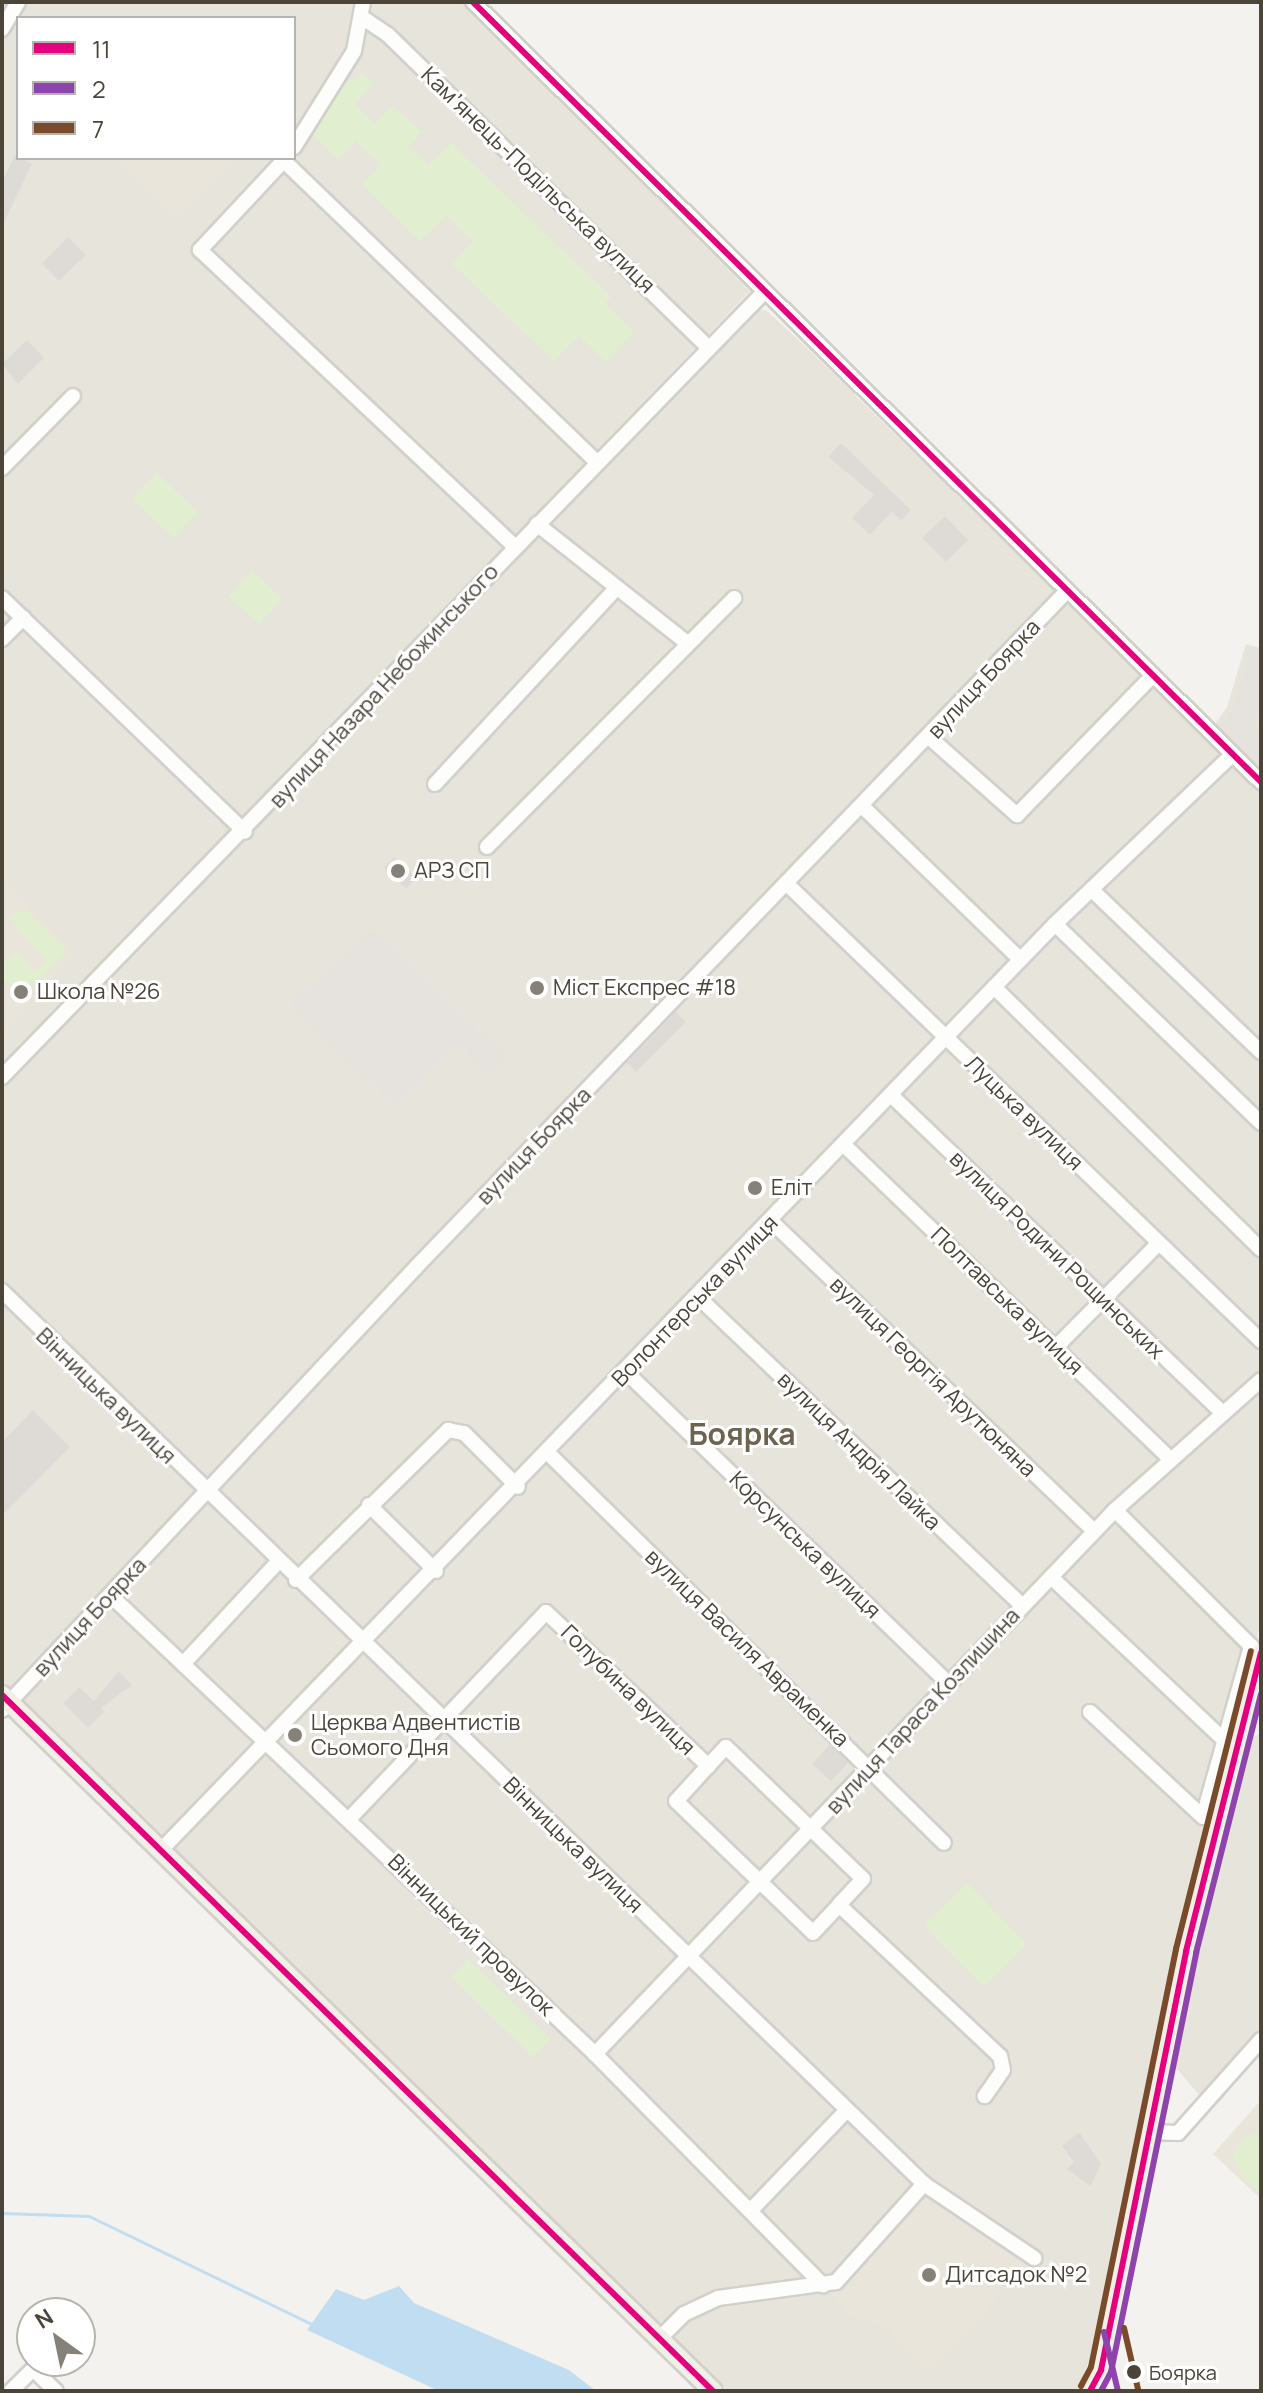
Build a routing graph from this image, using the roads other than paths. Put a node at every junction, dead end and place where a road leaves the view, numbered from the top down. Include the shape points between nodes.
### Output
1 (18, 2) edge
2 (363, 2) edge
3 (473, 2) edge
4 (363, 18) junction
5 (2, 29) edge
6 (296, 144) edge
7 (285, 160) edge
8 (763, 293) junction
9 (709, 348) junction
10 (73, 396) dead end
11 (597, 462) junction
12 (2, 468) edge
13 (537, 524) junction
14 (515, 547) junction
15 (614, 591) junction
16 (1064, 594) junction
17 (2, 598) edge
18 (734, 598) dead end
19 (23, 618) junction
20 (2, 639) edge
21 (687, 643) junction
22 (1151, 677) junction
23 (929, 737) junction
24 (1232, 755) junction
25 (1261, 782) edge
26 (435, 784) dead end
27 (862, 806) junction
28 (245, 832) junction
29 (487, 847) dead end
30 (788, 885) junction
31 (1092, 890) junction
32 (1055, 924) junction
33 (1020, 959) junction
34 (994, 987) junction
35 (947, 1039) junction
36 (1261, 1052) edge
37 (2, 1077) edge
38 (892, 1096) junction
39 (1261, 1123) edge
40 (844, 1145) junction
41 (772, 1222) junction
42 (1159, 1243) junction
43 (1261, 1249) edge
44 (2, 1291) edge
45 (697, 1296) junction
46 (1104, 1300) junction
47 (1261, 1341) edge
48 (1056, 1347) junction
49 (626, 1372) junction
50 (1261, 1380) edge
51 (1222, 1413) junction
52 (549, 1454) junction
53 (1169, 1458) junction
54 (518, 1487) junction
55 (204, 1491) junction
56 (369, 1505) junction
57 (1115, 1510) junction
58 (1094, 1531) junction
59 (277, 1563) junction
60 (436, 1571) junction
61 (1051, 1577) junction
62 (296, 1580) junction
63 (110, 1595) junction
64 (1022, 1606) junction
65 (363, 1644) junction
66 (1256, 1650) edge
67 (183, 1664) junction
68 (949, 1684) junction
69 (4, 1702) edge
70 (1090, 1712) dead end
71 (443, 1721) junction
72 (269, 1745) junction
73 (1230, 1746) junction
74 (708, 1766) junction
75 (869, 1768) junction
76 (350, 1818) junction
77 (812, 1829) junction
78 (944, 1843) dead end
79 (161, 1850) junction
80 (760, 1883) junction
81 (839, 1905) junction
82 (688, 1956) junction
83 (1261, 2040) edge
84 (595, 2054) junction
85 (985, 2096) dead end
86 (847, 2110) junction
87 (1150, 2132) junction
88 (924, 2184) junction
89 (752, 2209) junction
90 (1034, 2258) dead end
91 (823, 2285) junction
92 (660, 2338) junction
93 (11, 2391) edge
94 (56, 2391) edge
95 (713, 2391) edge
96 (1090, 2391) edge

1 - 5 street
2 - 4 street
3 - 8 street
4 - 6 street via 354,51
4 - 9 street, Камʼянець-Подільська вулиця via 388,35
7 - 11 street
7 - 14 street via 200,250
8 - 9 street, вулиця Назара Небожинського
8 - 16 street
9 - 11 street, вулиця Назара Небожинського
10 - 12 street
11 - 13 street, вулиця Назара Небожинського
13 - 14 street, вулиця Назара Небожинського
13 - 15 street
14 - 28 street, вулиця Назара Небожинського
15 - 21 street
15 - 26 street
16 - 22 street
16 - 23 street, вулиця Боярка
17 - 19 street
18 - 21 street
19 - 20 street
19 - 28 street
21 - 29 street
22 - 23 street via 1017,815
22 - 24 street
23 - 27 street, вулиця Боярка
24 - 25 street
24 - 31 street, Волонтерська вулиця
27 - 30 street, вулиця Боярка
27 - 33 street
28 - 37 street, вулиця Назара Небожинського
30 - 35 street, Луцька вулиця
30 - 55 street, вулиця Боярка
31 - 32 street, Волонтерська вулиця
31 - 36 street
32 - 33 street, Волонтерська вулиця
32 - 39 street
33 - 34 street, Волонтерська вулиця
34 - 35 street, Волонтерська вулиця
34 - 43 street
35 - 38 street, Волонтерська вулиця
35 - 42 street, Луцька вулиця
38 - 40 street, Волонтерська вулиця
38 - 46 street, вулиця Родини Рощинських
40 - 41 street, Волонтерська вулиця
40 - 48 street, Полтавська вулиця
41 - 45 street, Волонтерська вулиця
41 - 58 street, вулиця Георгія Арутюняна
42 - 46 street
42 - 47 street, Луцька вулиця
44 - 55 street, Вінницька вулиця
45 - 49 street, Волонтерська вулиця
45 - 64 street, вулиця Андрія Лайка
46 - 48 street
46 - 51 street, вулиця Родини Рощинських
48 - 53 street, Полтавська вулиця
49 - 52 street, Волонтерська вулиця
49 - 68 street, Корсунська вулиця
50 - 51 street, вулиця Тараса Козлишина
51 - 53 street, вулиця Тараса Козлишина
52 - 54 street, Волонтерська вулиця
52 - 75 street, вулиця Василя Авраменка
53 - 57 street, вулиця Тараса Козлишина
54 - 56 street via 457,1427
54 - 60 street, Волонтерська вулиця
55 - 59 street, Вінницька вулиця
55 - 63 street, вулиця Боярка
56 - 60 street
56 - 62 street
57 - 58 street, вулиця Тараса Козлишина
57 - 66 street
58 - 61 street, вулиця Тараса Козлишина
59 - 62 street, Вінницька вулиця
59 - 67 street
60 - 65 street, Волонтерська вулиця
61 - 64 street, вулиця Тараса Козлишина
61 - 73 street
62 - 65 street, Вінницька вулиця
63 - 67 street, Вінницький провулок
63 - 69 street, вулиця Боярка
64 - 68 street, вулиця Тараса Козлишина
65 - 71 street, Вінницька вулиця
65 - 72 street, Волонтерська вулиця
66 - 73 main road
67 - 72 street, Вінницький провулок
68 - 75 street, вулиця Тараса Козлишина
69 - 79 main road
70 - 73 street via 1203,1817
71 - 74 street, Голубина вулиця via 546,1612
71 - 76 street, Голубина вулиця
71 - 82 street, Вінницька вулиця
72 - 76 street, Вінницький провулок
72 - 79 street, Волонтерська вулиця
73 - 87 main road
74 - 77 street, Голубина вулиця via 726,1747
74 - 80 street, Голубина вулиця via 676,1801
75 - 77 street, вулиця Тараса Козлишина
75 - 78 street, вулиця Василя Авраменка
76 - 84 street, Вінницький провулок
77 - 80 street, вулиця Тараса Козлишина
77 - 81 street, Голубина вулиця via 863,1879
79 - 92 main road
80 - 81 street, Голубина вулиця via 813,1933
80 - 82 street, вулиця Тараса Козлишина
81 - 85 street via 1000,2056 1003,2070
82 - 84 street, вулиця Тараса Козлишина
82 - 86 street, Вінницька вулиця
83 - 87 street via 1178,2133
84 - 89 street, Вінницький провулок
86 - 88 street, Вінницька вулиця
86 - 89 street
87 - 96 main road via 1101,2370
88 - 90 street, Вінницька вулиця
88 - 91 street via 836,2282
89 - 91 street, Вінницький провулок
91 - 92 street via 718,2298 684,2314
92 - 95 main road
93 - 94 street via 33,2369

